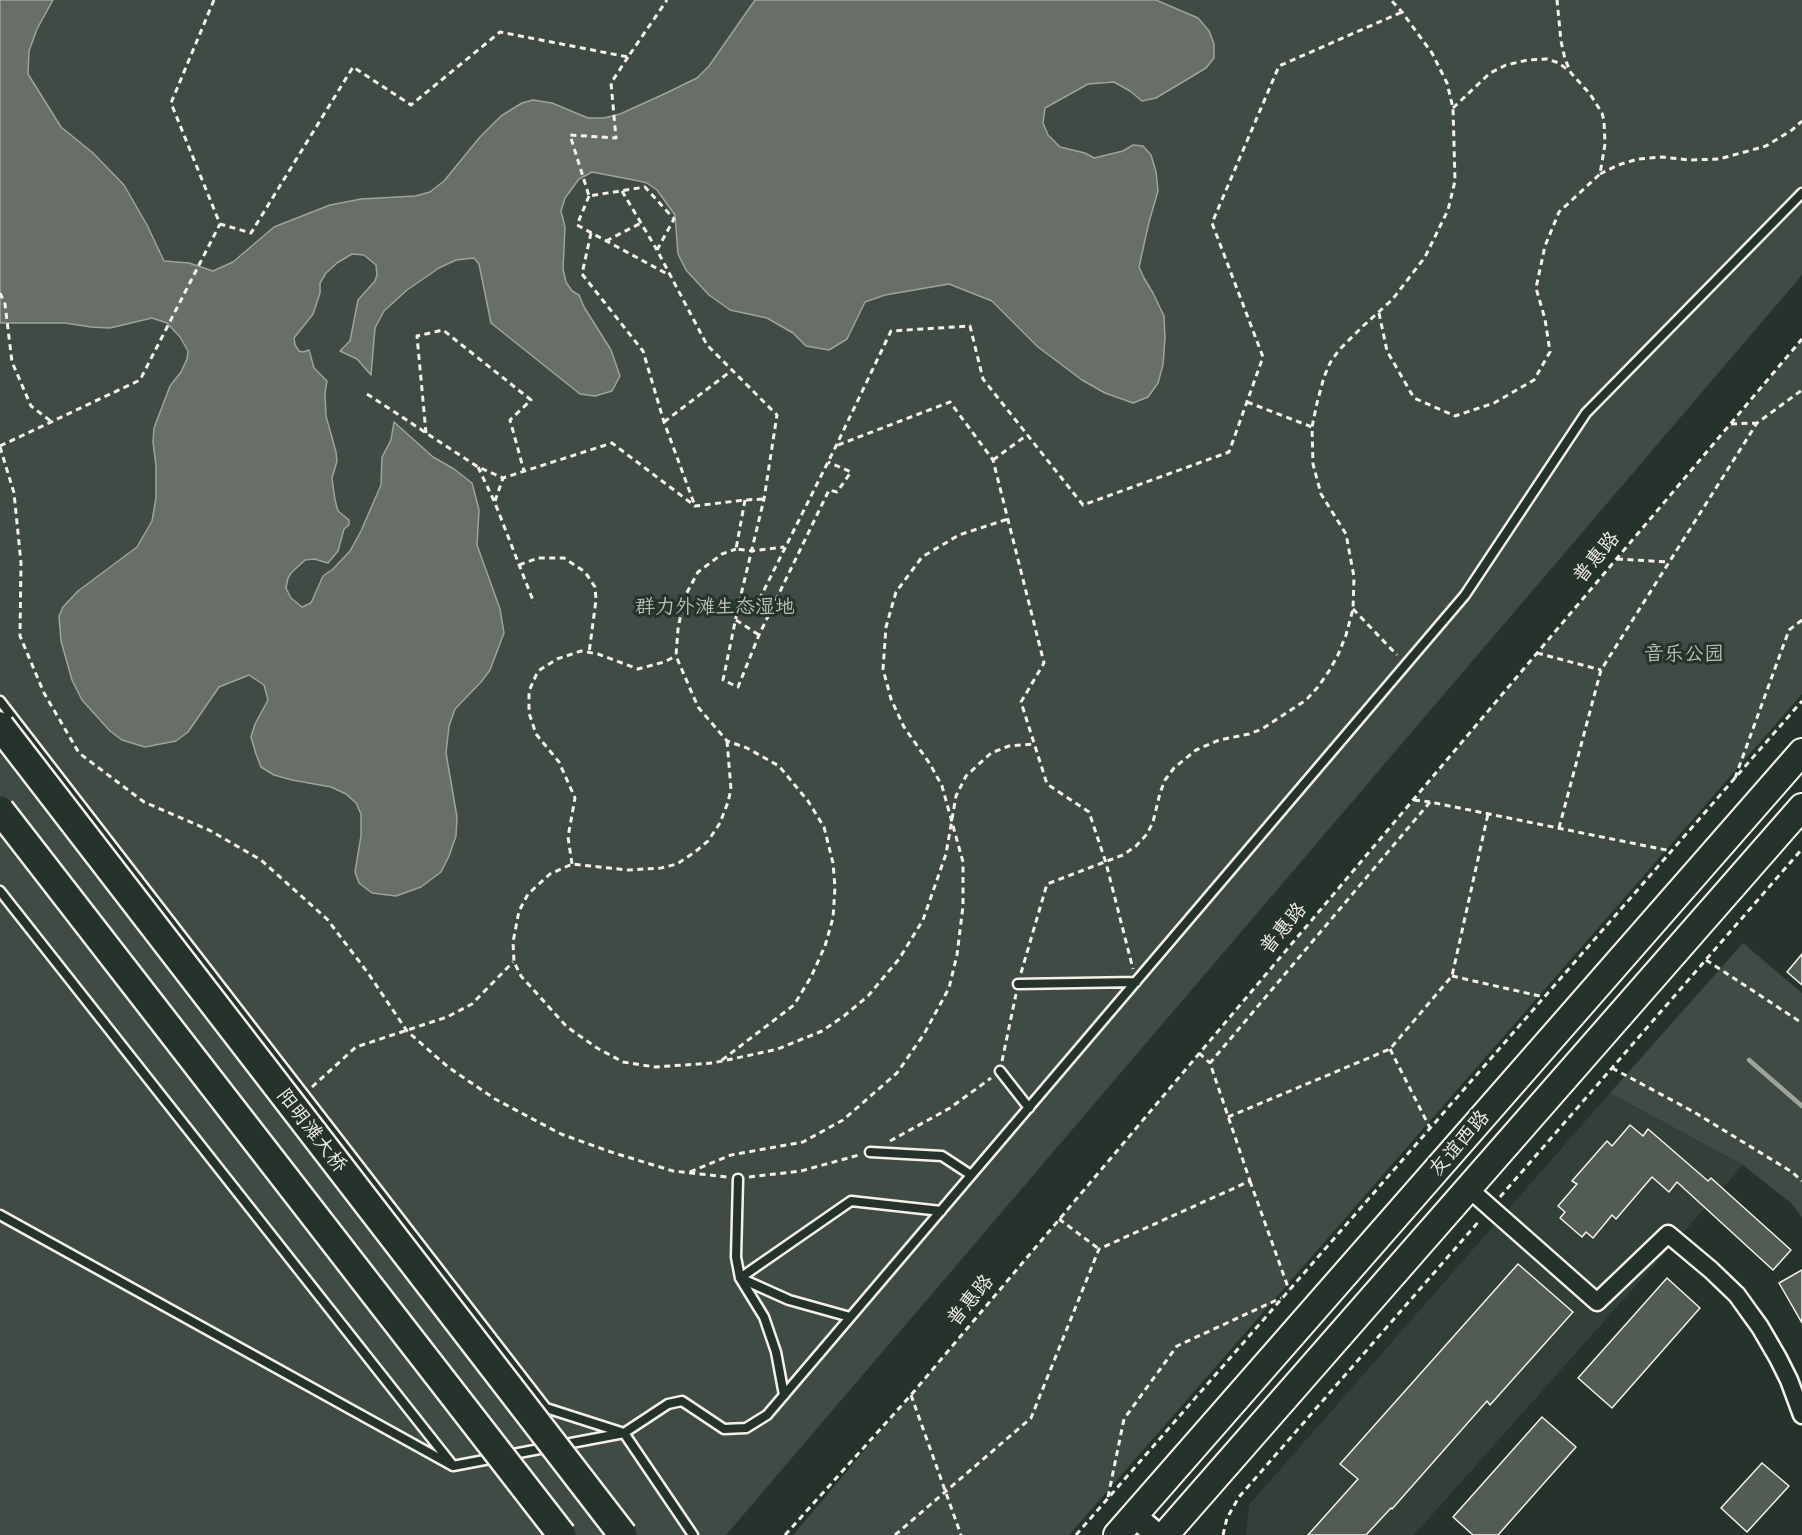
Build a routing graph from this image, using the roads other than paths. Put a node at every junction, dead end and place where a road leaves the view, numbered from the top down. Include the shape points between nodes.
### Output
1 (1802, 193) edge
2 (0, 700) edge
3 (0, 726) edge
4 (1802, 752) edge
5 (1802, 807) edge
6 (0, 810) edge
7 (0, 891) edge
8 (1136, 982) junction
9 (1018, 984) road end
10 (1000, 1071) road end
11 (1029, 1108) junction
12 (870, 1152) road end
13 (971, 1175) junction
14 (738, 1179) road end
15 (1468, 1188) junction
16 (940, 1211) junction
17 (0, 1215) edge
18 (740, 1278) junction
19 (850, 1317) junction
20 (783, 1395) junction
21 (1802, 1415) edge
22 (624, 1432) junction
23 (453, 1466) junction
24 (1123, 1530) edge
25 (562, 1535) edge
26 (623, 1535) edge
27 (693, 1535) edge
28 (1157, 1535) edge
29 (1165, 1535) edge

1 - 8 lane via 1587,413 1465,595
2 - 22 lane via 546,1408
3 - 26 highway, 阳明滩大桥, bridge
4 - 24 main road, 友谊西路
5 - 15 main road, 友谊西路
6 - 25 highway, bridge
7 - 23 lane
8 - 9 lane
8 - 11 lane
10 - 11 lane
11 - 13 lane
12 - 13 lane via 942,1156
13 - 16 lane
14 - 18 lane via 736,1257
15 - 21 street via 1597,1302 1668,1233 1717,1275 1748,1309 1778,1358
15 - 29 main road, 友谊西路
16 - 18 lane via 851,1201
16 - 19 lane
17 - 23 lane
18 - 19 lane via 789,1300
18 - 20 lane via 764,1317 776,1352
19 - 20 lane
20 - 22 lane via 767,1415 746,1428 724,1430 682,1401 668,1404
22 - 23 lane
22 - 27 lane
24 - 28 main road

